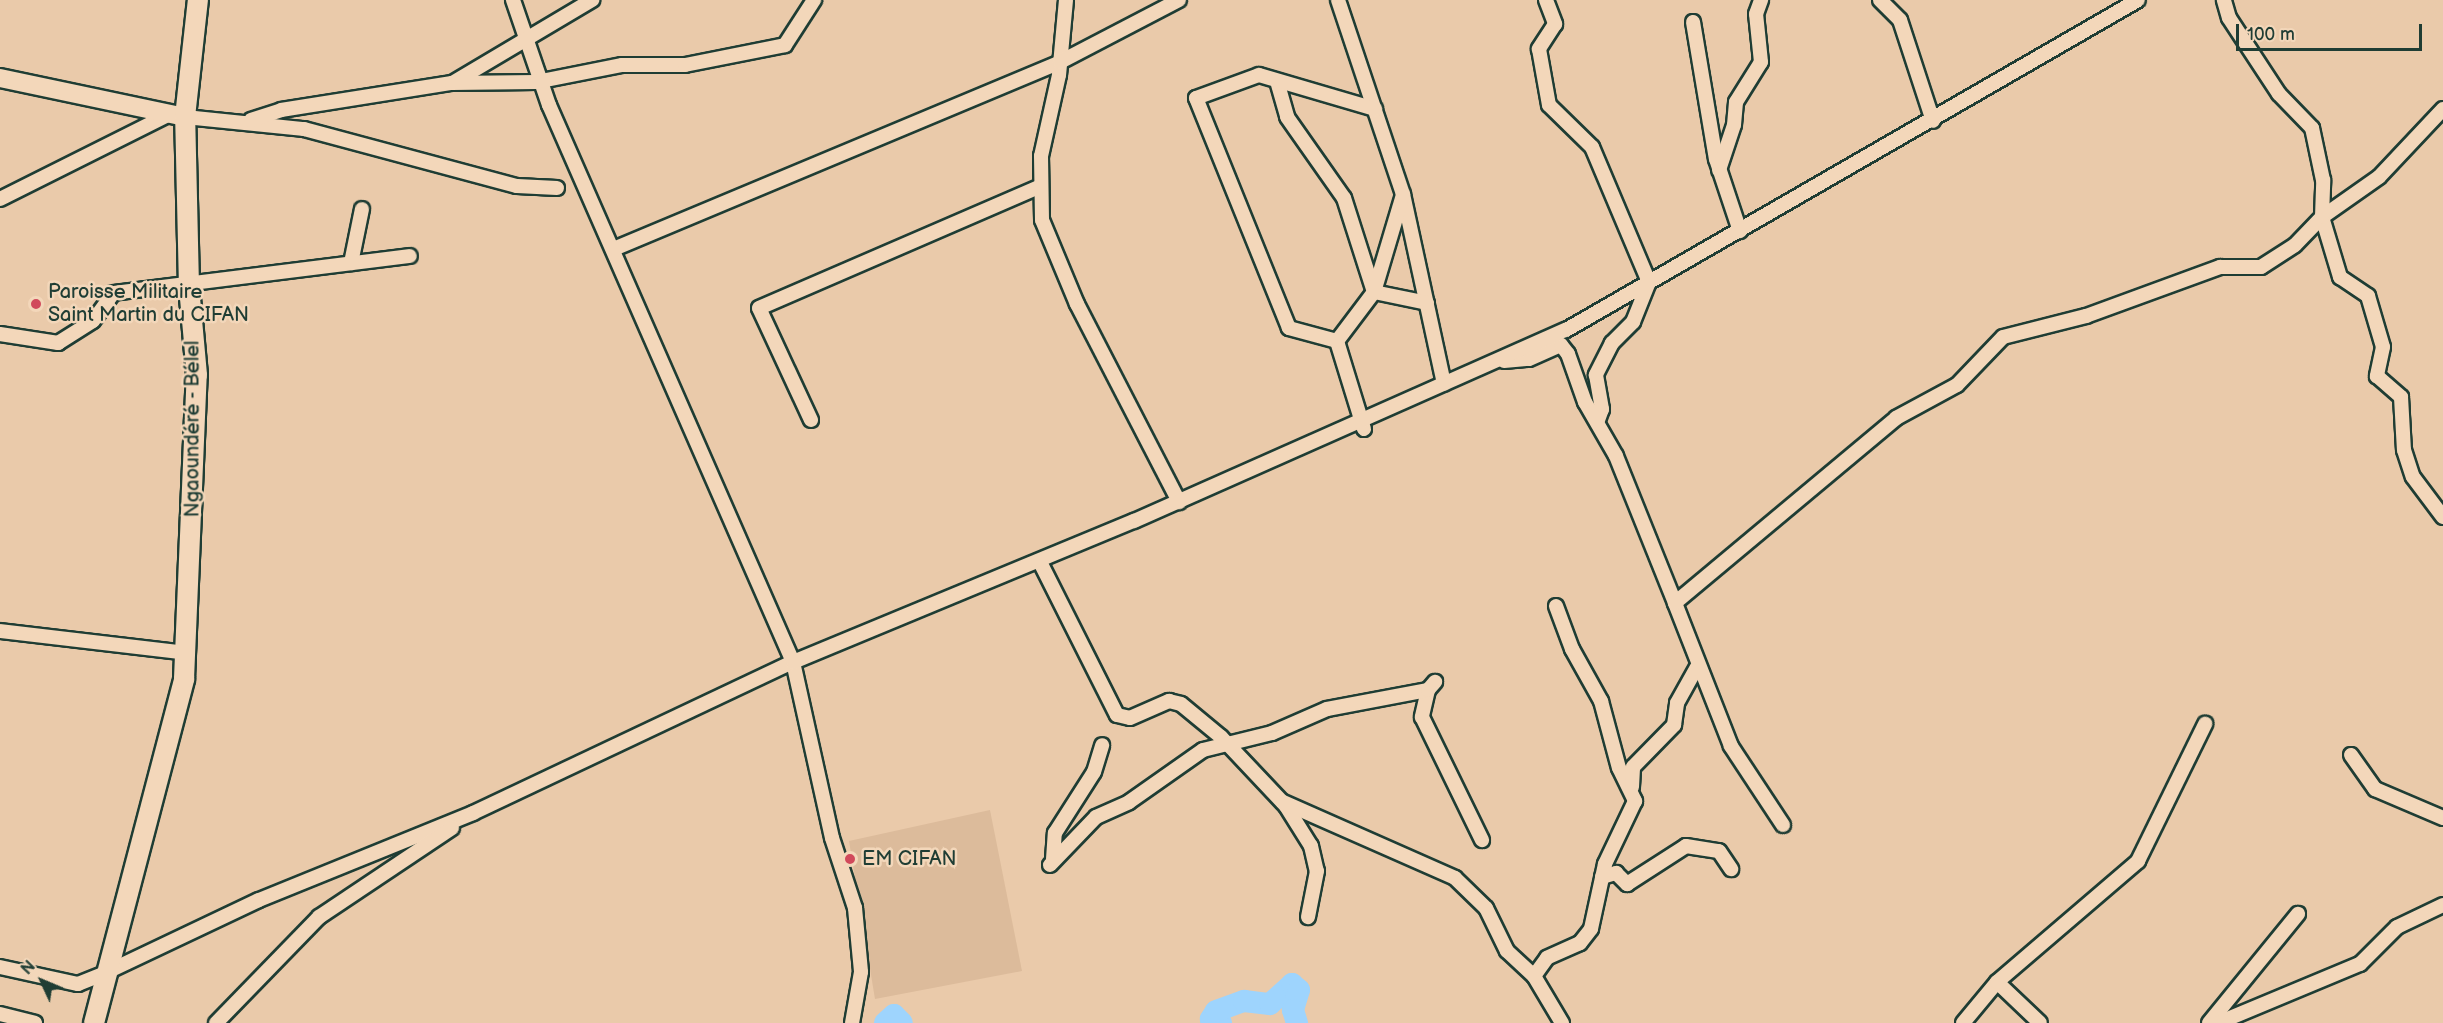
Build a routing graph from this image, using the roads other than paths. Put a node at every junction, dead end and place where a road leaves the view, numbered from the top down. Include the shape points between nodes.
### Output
1 (198, 0) edge
2 (513, 0) edge
3 (592, 0) edge
4 (814, 0) edge
5 (1066, 0) edge
6 (1179, 0) edge
7 (1339, 0) edge
8 (1546, 0) edge
9 (1761, 0) edge
10 (1880, 0) edge
11 (2138, 0) edge
12 (2224, 0) edge
13 (1693, 22) dead end
14 (527, 40) junction
15 (1060, 62) junction
16 (0, 78) edge
17 (541, 81) junction
18 (1277, 81) junction
19 (452, 83) junction
20 (1375, 109) junction
21 (2443, 109) edge
22 (166, 116) junction
23 (186, 117) junction
24 (250, 120) junction
25 (1933, 121) junction
26 (1719, 170) junction
27 (1041, 186) junction
28 (557, 188) dead end
29 (1403, 194) junction
30 (0, 199) edge
31 (362, 209) dead end
32 (2322, 217) junction
33 (1740, 231) junction
34 (616, 248) junction
35 (411, 256) dead end
36 (351, 263) junction
37 (1649, 282) junction
38 (189, 287) junction
39 (1374, 292) junction
40 (1427, 303) junction
41 (0, 334) edge
42 (1337, 341) junction
43 (1493, 362) junction
44 (1444, 384) junction
45 (812, 420) dead end
46 (1599, 420) junction
47 (1362, 425) junction
48 (1179, 502) junction
49 (2443, 517) edge
50 (1040, 562) junction
51 (1675, 603) junction
52 (1556, 606) dead end
53 (0, 632) edge
54 (186, 653) junction
55 (793, 662) junction
56 (1696, 668) junction
57 (2205, 724) dead end
58 (1225, 741) junction
59 (1102, 744) dead end
60 (2351, 755) dead end
61 (1632, 787) junction
62 (1283, 802) junction
63 (473, 813) junction
64 (2443, 818) edge
65 (1783, 825) dead end
66 (1482, 840) dead end
67 (1731, 869) dead end
68 (1602, 877) junction
69 (2443, 905) edge
70 (2298, 914) dead end
71 (1308, 917) dead end
72 (0, 967) edge
73 (105, 973) junction
74 (1534, 976) junction
75 (1997, 982) junction
76 (0, 1014) edge
77 (35, 1023) edge
78 (94, 1023) edge
79 (216, 1023) edge
80 (852, 1023) edge
81 (1562, 1023) edge
82 (1963, 1023) edge
83 (2040, 1023) edge
84 (2209, 1023) edge
85 (2218, 1023) edge

1 - 23 main road, Ngaoundéré - Bélel
2 - 14 street
3 - 14 street
4 - 17 street via 785,45 685,65 622,65
5 - 15 street
6 - 15 street
7 - 20 street
8 - 37 street via 1556,24 1539,49 1549,105 1593,147
9 - 26 street via 1756,14 1761,62 1736,102 1734,125
10 - 25 street via 1900,20
11 - 25 street
12 - 32 street via 2279,94 2312,128 2323,180
13 - 26 street
14 - 17 street
14 - 19 street
15 - 27 street via 1041,156
15 - 34 street
16 - 22 street
17 - 19 street
17 - 34 street via 585,190
18 - 20 street
18 - 39 street via 1287,117 1344,198
18 - 42 street via 1259,75 1196,98 1289,328
19 - 24 street via 281,110
20 - 29 street
21 - 32 street via 2379,177
22 - 23 street
22 - 30 street
23 - 24 street
23 - 38 main road, Ngaoundéré - Bélel
24 - 28 street via 437,160 517,186
25 - 33 street
26 - 33 street
27 - 45 street via 759,308
27 - 48 street via 1042,220 1077,304
29 - 39 street
29 - 40 street
31 - 36 street
32 - 49 street via 2340,277 2368,296 2383,347 2376,376 2401,397 2404,450 2413,477
32 - 51 street via 2295,245 2261,267 2220,267 2086,316 2003,337 1957,385 1896,418
33 - 37 street
34 - 55 street
35 - 36 street
36 - 38 street
37 - 43 street via 1566,330
37 - 46 street via 1636,316 1606,352 1596,375 1602,409
38 - 41 street via 111,294 93,321 58,342
38 - 54 main road, Ngaoundéré - Bélel via 197,432
39 - 40 street
39 - 42 street
40 - 44 street
42 - 47 street
43 - 44 street
43 - 46 street via 1529,359 1561,345 1585,402
44 - 47 street
46 - 51 street
47 - 48 street
48 - 50 street
50 - 55 street
50 - 58 street via 1117,715 1130,718 1175,702
51 - 56 street
52 - 61 street via 1572,649 1601,700 1618,768
53 - 54 street
54 - 73 main road, Ngaoundéré - Bélel via 184,679
55 - 63 street
55 - 80 street via 832,838 855,908 861,972
56 - 61 street via 1677,703 1674,725 1633,767
56 - 65 street via 1731,746
57 - 75 street via 2138,861
58 - 59 street via 1096,817 1051,862 1055,832 1094,772
58 - 62 street
58 - 66 street via 1272,732 1327,709 1432,686 1422,717
60 - 64 street via 2375,789
61 - 68 street via 1635,801
62 - 71 street via 1311,846 1317,871
62 - 74 street via 1455,878 1486,908 1507,951
63 - 73 street via 259,900
63 - 79 street via 319,917
67 - 68 street via 1719,851 1686,846 1632,882 1616,873
68 - 74 street via 1592,928 1580,943 1547,958
69 - 85 street via 2397,927 2360,964
70 - 84 street
72 - 73 street via 78,984
73 - 78 main road, Ngaoundéré - Bélel
74 - 81 street
75 - 82 street
75 - 83 street
76 - 77 street

